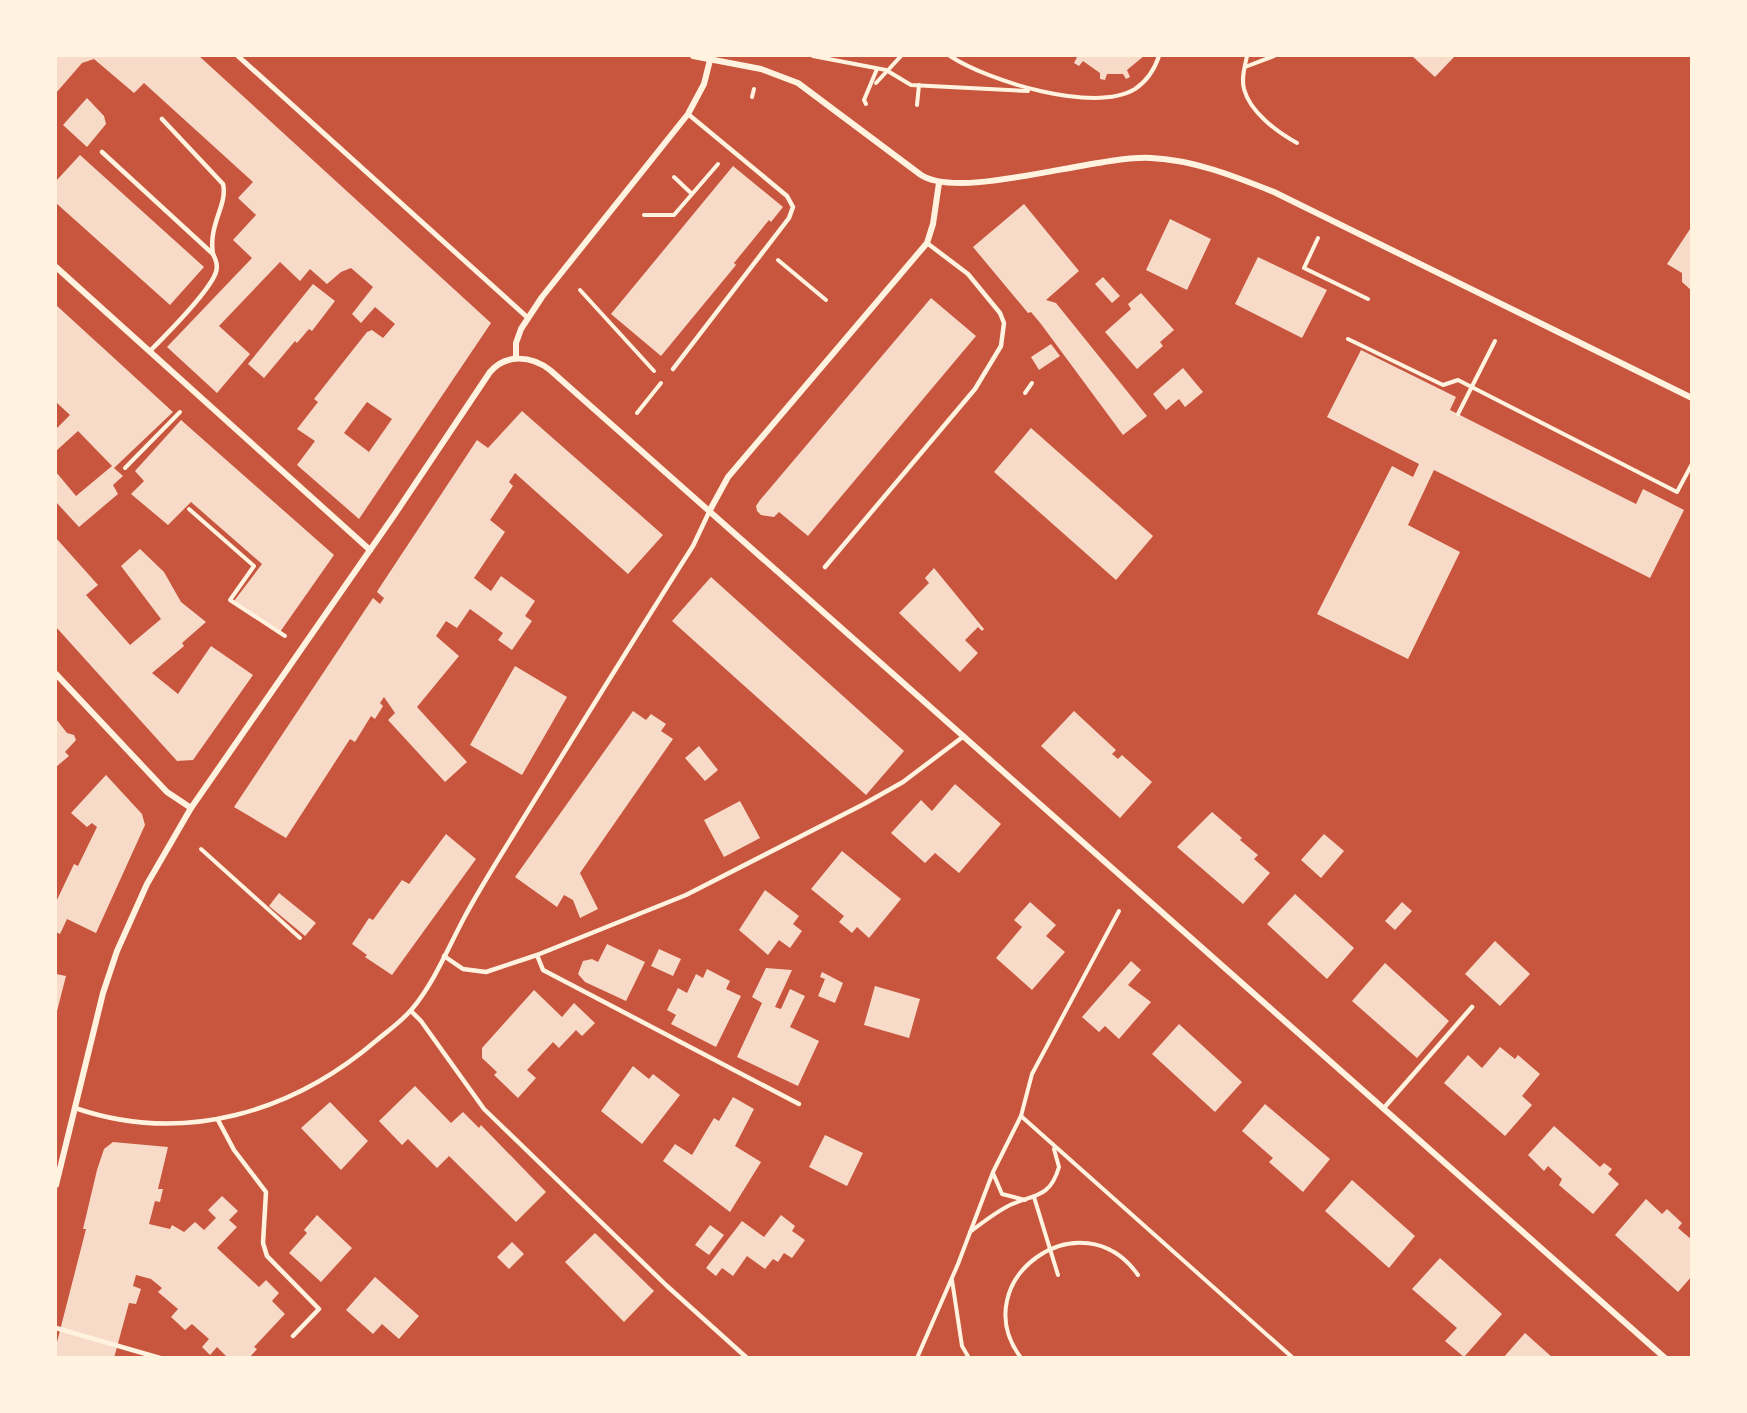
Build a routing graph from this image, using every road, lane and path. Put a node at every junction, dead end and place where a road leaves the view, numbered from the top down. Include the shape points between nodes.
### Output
1 (238, 56) edge
2 (693, 56) edge
3 (813, 56) edge
4 (901, 56) edge
5 (950, 56) edge
6 (1159, 56) edge
7 (1247, 56) edge
8 (1274, 56) edge
9 (711, 60) junction
10 (1245, 67) junction
11 (877, 69) junction
12 (886, 70) junction
13 (876, 83) dead end
14 (919, 86) junction
15 (754, 89) dead end
16 (1042, 92) junction
17 (752, 97) dead end
18 (866, 104) dead end
19 (918, 105) dead end
20 (688, 114) junction
21 (162, 119) dead end
22 (1297, 143) dead end
23 (731, 150) junction
24 (102, 152) dead end
25 (674, 177) dead end
26 (939, 183) junction
27 (692, 194) junction
28 (644, 214) dead end
29 (1318, 238) dead end
30 (927, 243) junction
31 (213, 254) junction
32 (56, 267) edge
33 (788, 268) dead end
34 (580, 290) dead end
35 (1368, 299) dead end
36 (826, 300) dead end
37 (528, 318) junction
38 (1348, 339) dead end
39 (1495, 341) dead end
40 (150, 351) junction
41 (516, 358) junction
42 (673, 369) joint
43 (663, 381) junction
44 (1032, 383) dead end
45 (1472, 386) junction
46 (1025, 393) dead end
47 (1692, 398) edge
48 (180, 412) dead end
49 (637, 413) dead end
50 (1458, 414) dead end
51 (1692, 464) edge
52 (125, 468) dead end
53 (189, 509) dead end
54 (710, 510) junction
55 (370, 550) junction
56 (825, 567) dead end
57 (285, 636) dead end
58 (56, 674) edge
59 (964, 736) junction
60 (191, 808) junction
61 (201, 849) dead end
62 (1119, 911) dead end
63 (300, 938) dead end
64 (537, 955) junction
65 (444, 956) junction
66 (1472, 1007) dead end
67 (411, 1011) junction
68 (799, 1104) dead end
69 (75, 1108) junction
70 (1383, 1108) junction
71 (1022, 1116) junction
72 (218, 1120) junction
73 (1053, 1146) junction
74 (993, 1172) junction
75 (56, 1185) edge
76 (1034, 1197) junction
77 (1026, 1200) junction
78 (970, 1232) junction
79 (1051, 1249) junction
80 (1058, 1275) dead end
81 (1138, 1275) dead end
82 (951, 1278) junction
83 (56, 1328) edge
84 (293, 1336) dead end
85 (1020, 1356) edge
86 (160, 1358) edge
87 (747, 1358) edge
88 (917, 1358) edge
89 (969, 1358) edge
90 (1012, 1358) edge
91 (1293, 1358) edge
92 (1665, 1358) edge

1 - 37 street
2 - 9 street
3 - 11 path
4 - 12 path
5 - 16 path via 1009,83
6 - 16 path via 1149,76 1120,95
7 - 10 path
8 - 10 path
9 - 20 street
9 - 26 street via 761,69 798,83 921,175
10 - 22 path via 1244,90 1252,105
11 - 12 path
11 - 18 path via 864,100
12 - 13 path
12 - 14 path via 902,82
14 - 16 path
14 - 19 path
15 - 17 path
20 - 23 lane
20 - 37 street
21 - 31 lane via 224,184 211,234
23 - 27 path
23 - 42 lane via 790,199 792,211
24 - 31 lane
25 - 27 path
26 - 30 street
26 - 47 street via 981,182 1125,158 1167,159 1207,167 1274,192
27 - 28 path via 674,215
29 - 35 path via 1304,268
30 - 54 street via 728,477
30 - 56 lane via 968,274 1000,313 1004,323 1001,346 975,389
31 - 40 lane via 217,270 212,281
32 - 40 street
33 - 36 path
34 - 43 path
37 - 41 street via 518,336
38 - 45 path via 1443,385 1458,380
39 - 45 path
40 - 55 street
41 - 54 street via 537,361 550,370
41 - 55 street via 490,372
42 - 43 path
43 - 49 path
44 - 46 path
45 - 50 path
45 - 51 path via 1677,492
48 - 52 path
53 - 57 path via 254,566 230,600
54 - 59 street
54 - 65 lane via 693,546 497,862
55 - 60 street
58 - 60 street via 167,792
59 - 64 lane via 903,782 720,879
59 - 70 street
60 - 69 street via 147,884 117,951
61 - 63 path
62 - 71 path via 1032,1074
64 - 65 lane via 486,972 463,969
64 - 68 lane via 543,970
65 - 67 lane
66 - 70 lane
67 - 72 lane via 322,1082
67 - 87 lane via 484,1109
69 - 72 lane via 108,1119 158,1125
69 - 75 street
70 - 92 street
71 - 73 path
71 - 74 path
72 - 84 lane via 234,1150 266,1192 263,1243 267,1256 319,1309
73 - 76 path via 1059,1167 1056,1178 1050,1188
73 - 91 path
74 - 77 path via 1002,1194
74 - 78 path
76 - 77 path
76 - 79 path
77 - 78 path via 992,1215
78 - 82 path
79 - 80 path
79 - 81 path via 1082,1242 1102,1246 1120,1256
79 - 85 path via 1022,1268 1008,1297 1006,1325
82 - 88 path
82 - 89 path via 962,1346
83 - 86 lane
85 - 90 path

